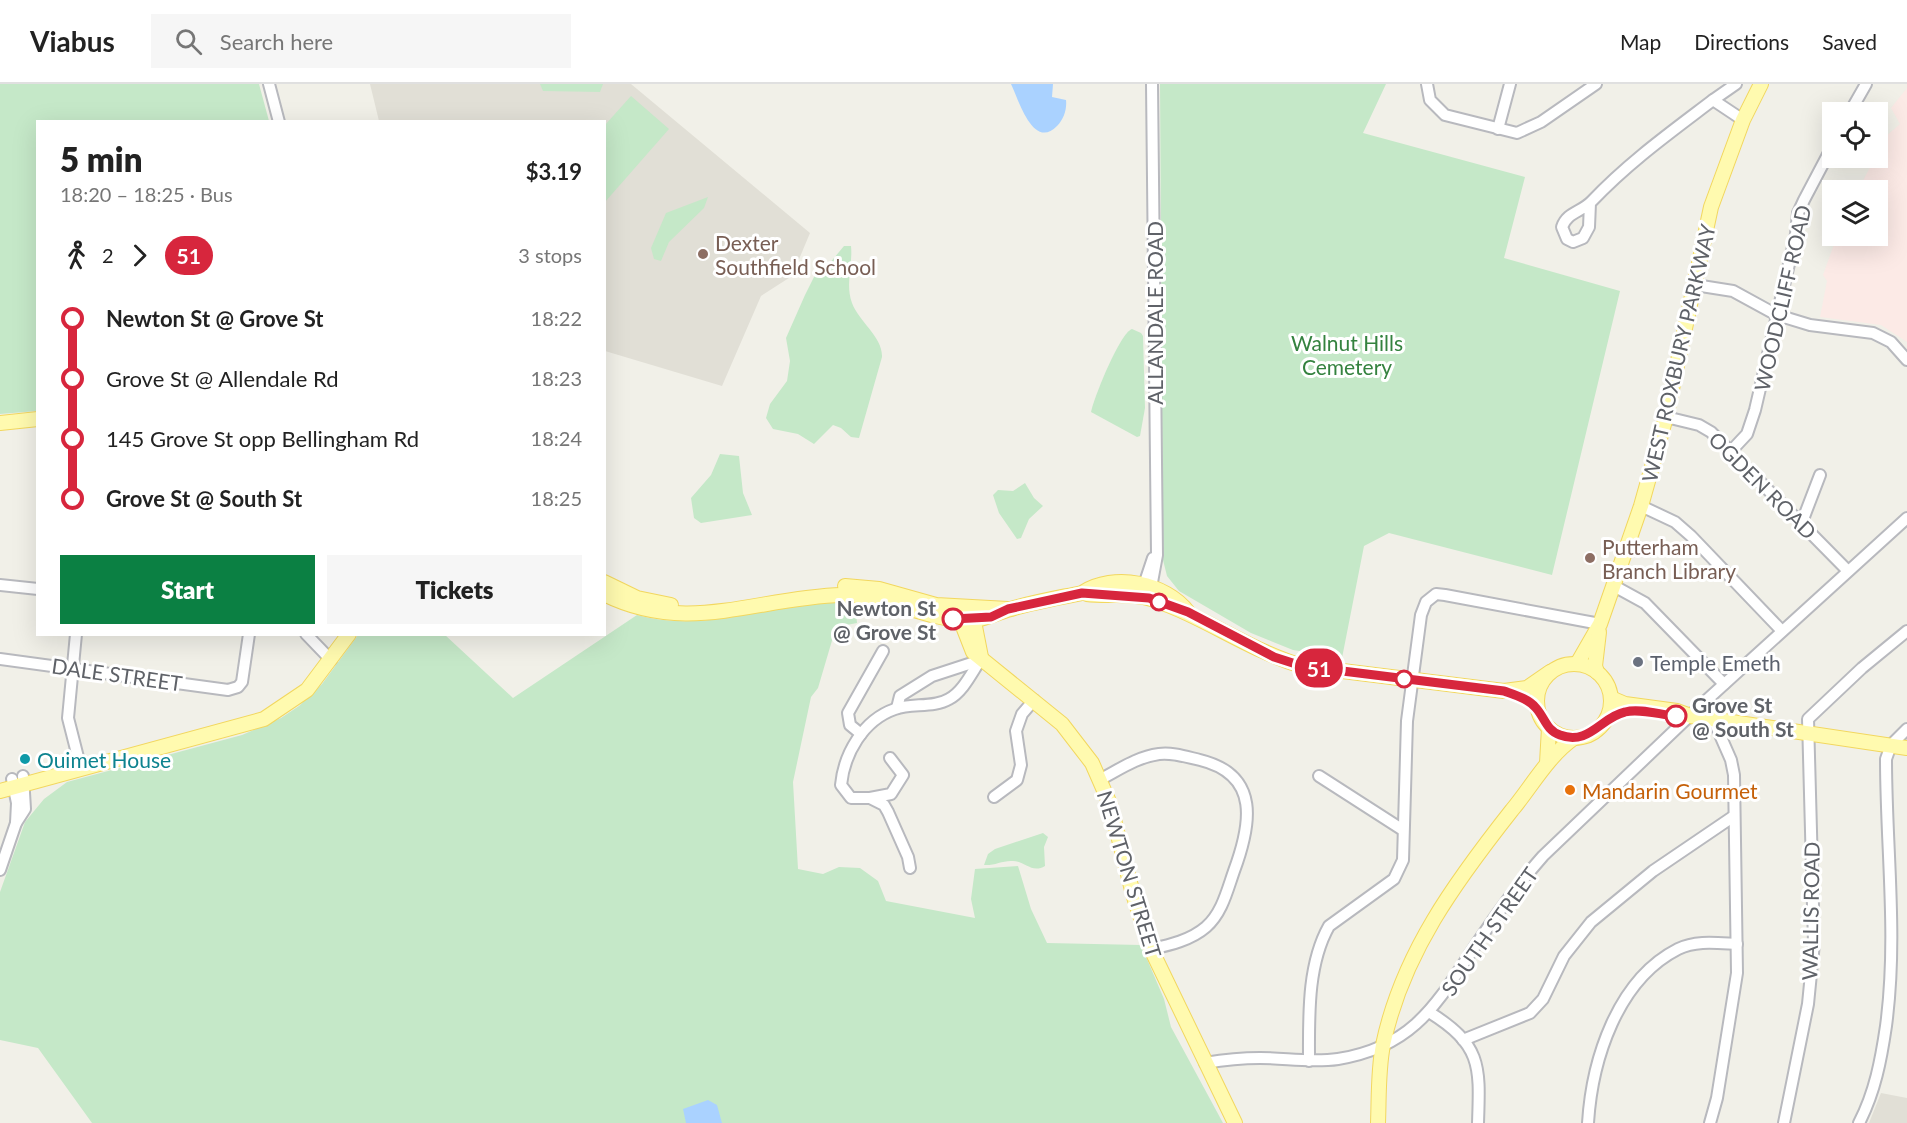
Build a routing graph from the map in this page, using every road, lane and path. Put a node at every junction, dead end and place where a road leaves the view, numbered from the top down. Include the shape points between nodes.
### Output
1 (269, 84) edge
2 (1152, 84) edge
3 (1427, 84) edge
4 (1510, 84) edge
5 (1596, 84) edge
6 (1736, 84) edge
7 (1761, 84) edge
8 (1866, 84) edge
9 (1713, 100) junction
10 (1856, 102) edge
11 (278, 120) edge
12 (1743, 120) junction
13 (1498, 129) junction
14 (1822, 166) edge
15 (1590, 203) dead end
16 (1695, 285) junction
17 (1777, 315) junction
18 (1907, 360) edge
19 (1666, 417) junction
20 (36, 419) edge
21 (0, 423) edge
22 (1732, 450) junction
23 (1820, 475) dead end
24 (1641, 506) junction
25 (1907, 518) edge
26 (1802, 522) junction
27 (1848, 571) junction
28 (606, 583) edge
29 (0, 585) edge
30 (1614, 586) junction
31 (36, 589) edge
32 (1149, 590) junction
33 (606, 595) edge
34 (967, 614) junction
35 (1600, 624) junction
36 (1782, 632) junction
37 (1907, 632) edge
38 (76, 636) edge
39 (249, 636) edge
40 (308, 636) edge
41 (337, 636) edge
42 (347, 636) edge
43 (883, 651) dead end
44 (328, 657) junction
45 (0, 659) edge
46 (981, 659) junction
47 (1577, 664) junction
48 (71, 668) junction
49 (1550, 672) junction
50 (1597, 672) junction
51 (1413, 680) junction
52 (1724, 684) junction
53 (1504, 691) junction
54 (1611, 698) junction
55 (1034, 700) junction
56 (897, 708) junction
57 (1538, 710) junction
58 (1686, 715) junction
59 (1606, 718) junction
60 (1713, 719) junction
61 (1549, 728) junction
62 (1907, 729) edge
63 (1806, 732) junction
64 (861, 734) junction
65 (1574, 738) junction
66 (1891, 746) junction
67 (1907, 748) edge
68 (890, 758) dead end
69 (1547, 763) junction
70 (79, 765) junction
71 (1319, 776) dead end
72 (1101, 779) junction
73 (12, 783) edge
74 (994, 797) dead end
75 (870, 798) junction
76 (1734, 816) junction
77 (1402, 830) junction
78 (910, 868) dead end
79 (0, 870) edge
80 (1737, 944) junction
81 (1151, 949) junction
82 (1430, 1012) junction
83 (1463, 1040) junction
84 (1383, 1045) junction
85 (1309, 1061) junction
86 (1205, 1063) junction
87 (1235, 1123) edge
88 (1378, 1123) edge
89 (1478, 1123) edge
90 (1588, 1123) edge
91 (1710, 1123) edge
92 (1784, 1123) edge
93 (1859, 1123) edge

1 - 11 street
2 - 32 street, ALLANDALE ROAD via 1156,568
3 - 13 street via 1430,100 1445,115
4 - 13 street
5 - 13 street via 1529,130 1517,134
6 - 9 street
7 - 12 main road, WEST ROXBURY PARKWAY
8 - 10 street
9 - 12 street
9 - 15 street via 1644,151
12 - 16 main road, WEST ROXBURY PARKWAY via 1711,207
14 - 17 street, WOODCLIFF ROAD via 1798,213
16 - 17 street via 1733,291
16 - 19 main road, WEST ROXBURY PARKWAY
17 - 18 street via 1810,325 1873,333 1891,342
17 - 22 street, WOODCLIFF ROAD via 1755,410 1747,434
19 - 22 street, OGDEN ROAD via 1699,424
19 - 24 main road, WEST ROXBURY PARKWAY
20 - 21 main road
22 - 26 street, OGDEN ROAD
23 - 26 street
24 - 30 main road, WEST ROXBURY PARKWAY
24 - 36 street via 1675,522 1691,536
25 - 27 street, SOUTH STREET
26 - 27 street, OGDEN ROAD
27 - 36 street, SOUTH STREET
28 - 34 main road via 637,597 692,606 846,586 871,588
29 - 31 street
30 - 35 main road, WEST ROXBURY PARKWAY
30 - 52 street via 1645,603
32 - 34 main road via 1082,593
32 - 51 main road via 1179,600 1188,612 1274,657 1302,666
33 - 34 main road via 645,610 677,615 853,595 925,615
34 - 46 main road, NEWTON STREET via 968,644
35 - 47 main road, WEST ROXBURY PARKWAY
35 - 50 main road, WEST ROXBURY PARKWAY
35 - 51 street via 1436,594 1426,602 1422,615
36 - 52 street, SOUTH STREET
37 - 63 street via 1813,712
38 - 48 street
39 - 48 street, DALE STREET via 242,682 234,689
40 - 44 street
41 - 44 main road
42 - 44 main road
43 - 64 street via 848,713 850,725
44 - 70 main road via 301,696 264,718
45 - 48 street, DALE STREET
46 - 55 main road, NEWTON STREET
46 - 56 street via 932,676 900,696
46 - 56 street via 955,696 947,701
47 - 49 main road
47 - 50 main road
48 - 70 street via 68,718
49 - 53 main road via 1527,688
49 - 57 main road via 1539,689
50 - 54 main road
51 - 53 main road
51 - 77 street
52 - 58 street, SOUTH STREET
53 - 57 main road
54 - 58 main road
54 - 59 main road
55 - 72 main road, NEWTON STREET via 1077,740
55 - 74 street via 1022,714 1016,731 1021,765 1017,780
56 - 64 street
57 - 61 main road
58 - 59 main road via 1630,711
58 - 60 main road
58 - 82 street, SOUTH STREET via 1520,882
59 - 65 main road via 1593,732
60 - 63 main road
60 - 76 street via 1731,760
61 - 65 main road
61 - 69 main road
62 - 66 street
63 - 66 main road
63 - 92 street, WALLIS ROAD via 1814,944 1808,1004
64 - 75 street via 843,765 841,785 851,798
65 - 69 main road
66 - 67 main road
66 - 93 street via 1886,778 1892,972 1877,1076
68 - 75 street via 903,775 891,794
69 - 84 main road via 1441,905 1404,979
70 - 73 main road
71 - 77 street
72 - 81 main road, NEWTON STREET
72 - 81 street via 1143,758 1162,753 1186,756 1227,772 1238,782 1248,807 1241,854 1217,915 1196,934
73 - 79 street via 16,823
75 - 78 street via 884,805 888,812
76 - 80 street
76 - 83 street via 1653,871 1591,922 1570,947 1543,999 1530,1013
77 - 85 street via 1403,860 1394,879 1329,926 1320,945 1312,983
80 - 90 street via 1697,943 1678,948 1643,976 1619,1012 1598,1060
80 - 91 street via 1733,1001
81 - 86 main road, NEWTON STREET
82 - 83 street
82 - 84 street, SOUTH STREET
83 - 89 street via 1478,1064
84 - 85 street, SOUTH STREET via 1341,1058
84 - 88 main road
85 - 86 street, SOUTH STREET via 1248,1058
86 - 87 main road, NEWTON STREET

